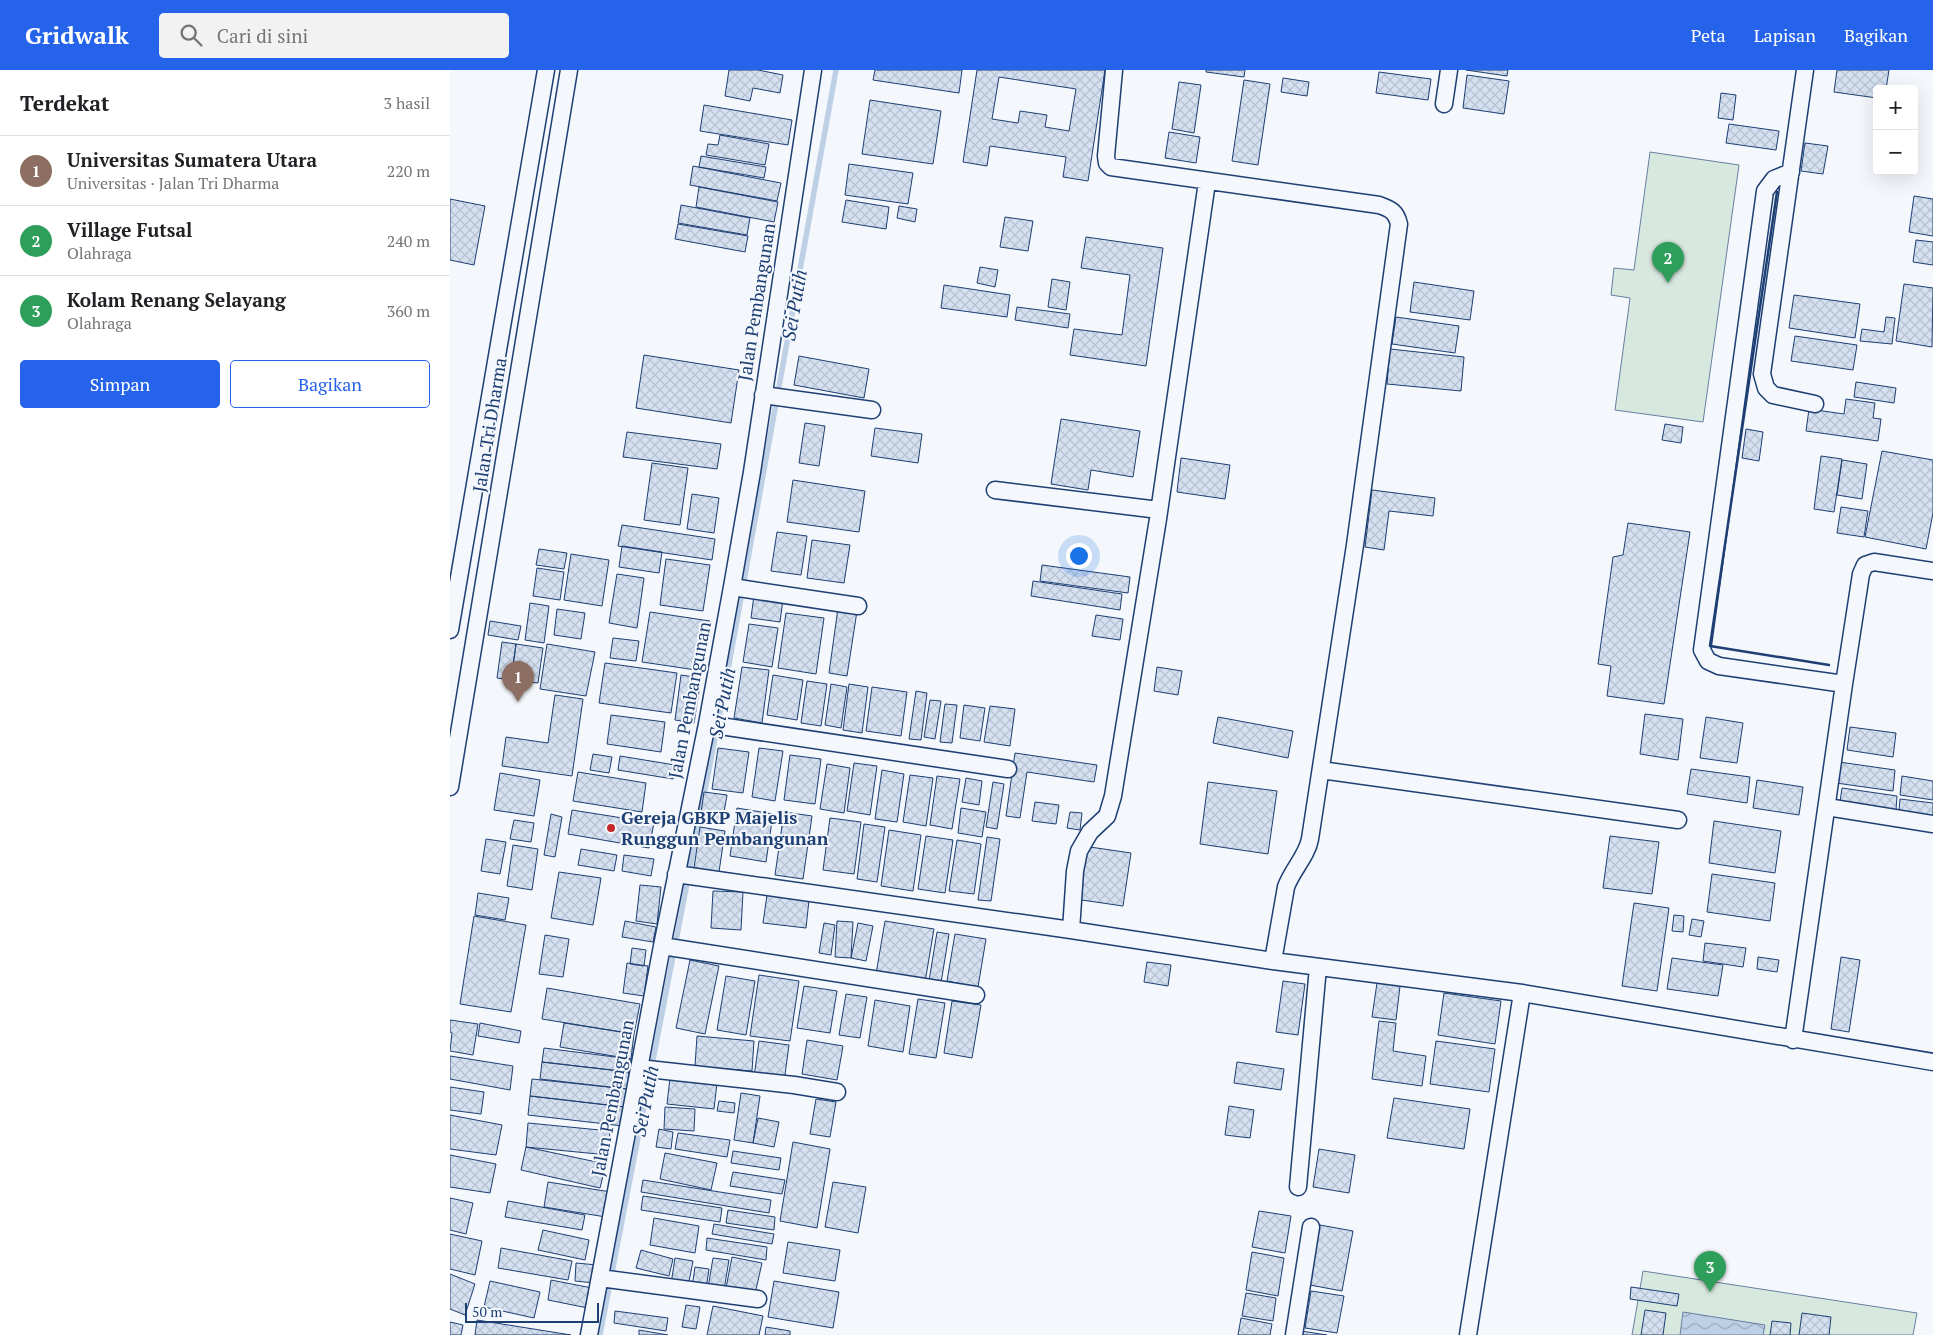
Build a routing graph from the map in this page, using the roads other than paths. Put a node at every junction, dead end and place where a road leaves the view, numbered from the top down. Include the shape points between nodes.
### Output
1 (546, 70) edge
2 (569, 70) edge
3 (813, 70) edge
4 (1114, 70) edge
5 (1449, 70) edge
6 (1805, 70) edge
7 (1444, 104) dead end
8 (1792, 172) junction
9 (1207, 182) junction
10 (523, 209) junction
11 (545, 212) junction
12 (766, 396) junction
13 (1815, 404) dead end
14 (872, 410) dead end
15 (995, 490) dead end
16 (1159, 510) junction
17 (1933, 571) edge
18 (738, 588) junction
19 (858, 606) dead end
20 (450, 630) edge
21 (1844, 684) junction
22 (714, 725) junction
23 (1008, 770) dead end
24 (1321, 770) junction
25 (450, 786) edge
26 (1827, 807) junction
27 (1678, 820) dead end
28 (1933, 824) edge
29 (685, 875) junction
30 (1071, 930) junction
31 (668, 947) junction
32 (1273, 961) junction
33 (1318, 967) junction
34 (1522, 994) junction
35 (976, 995) dead end
36 (1794, 1040) junction
37 (1933, 1062) edge
38 (645, 1069) junction
39 (836, 1092) dead end
40 (1298, 1187) dead end
41 (1311, 1227) dead end
42 (606, 1278) junction
43 (758, 1298) dead end
44 (589, 1335) edge
45 (1294, 1335) edge
46 (1468, 1335) edge

1 - 10 street, Jalan Tri Dharma
2 - 11 street, Jalan Tri Dharma
3 - 12 street, Jalan Pembangunan
4 - 9 street via 1107,163 1111,167
5 - 7 street
6 - 8 street
8 - 13 street via 1762,374 1766,388 1773,396
8 - 21 street via 1774,179 1765,190 1702,650 1708,661 1719,666
9 - 16 street
9 - 24 street via 1379,205 1393,211 1399,224
10 - 11 street
10 - 20 street, Jalan Tri Dharma
11 - 25 street, Jalan Tri Dharma
12 - 14 street
12 - 18 street, Jalan Pembangunan
15 - 16 street
16 - 30 street via 1113,796 1107,816 1090,832 1079,851
17 - 21 street via 1874,562 1865,565
18 - 19 street
18 - 22 street, Jalan Pembangunan
21 - 26 street
22 - 23 street
22 - 29 street, Jalan Pembangunan
24 - 27 street
24 - 32 street via 1309,846 1286,887
26 - 28 street
26 - 36 street
29 - 30 street
29 - 31 street, Jalan Pembangunan
30 - 32 street
31 - 35 street
31 - 38 street, Jalan Pembangunan
32 - 33 street
33 - 34 street
33 - 40 street
34 - 36 street
34 - 46 street
36 - 37 street
38 - 39 street
38 - 42 street, Jalan Pembangunan
41 - 45 street
42 - 43 street
42 - 44 street, Jalan Pembangunan

